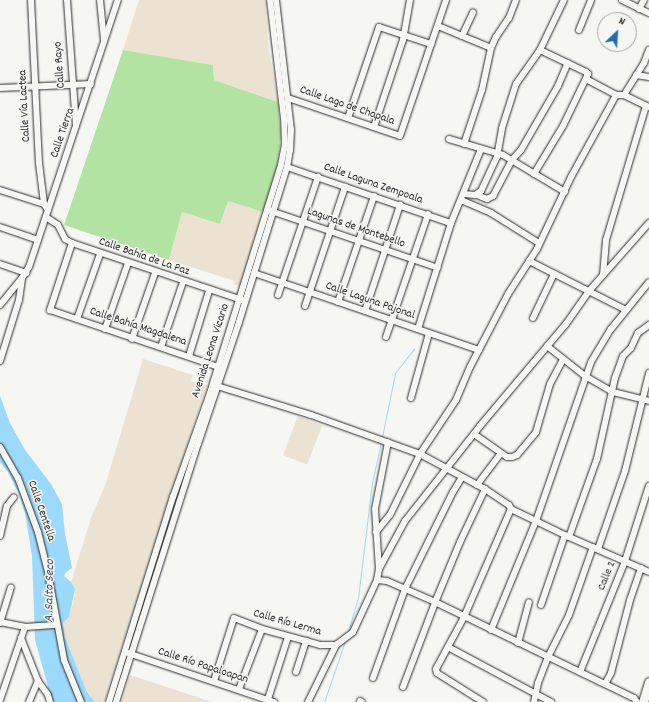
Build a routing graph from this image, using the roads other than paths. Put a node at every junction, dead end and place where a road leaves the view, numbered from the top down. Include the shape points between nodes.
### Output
1 (31, 0) edge
2 (67, 0) edge
3 (100, 0) edge
4 (118, 0) edge
5 (270, 0) edge
6 (276, 0) edge
7 (410, 0) edge
8 (446, 0) edge
9 (516, 0) edge
10 (564, 0) edge
11 (591, 0) edge
12 (622, 0) edge
13 (644, 0) edge
14 (639, 10) junction
15 (473, 12) dead end
16 (649, 13) edge
17 (438, 26) junction
18 (579, 30) dead end
19 (403, 34) junction
20 (462, 36) junction
21 (104, 43) junction
22 (432, 44) junction
23 (491, 48) junction
24 (540, 50) junction
25 (649, 50) edge
26 (568, 63) junction
27 (636, 75) junction
28 (649, 77) edge
29 (586, 79) junction
30 (91, 84) junction
31 (73, 85) junction
32 (34, 87) junction
33 (0, 88) edge
34 (616, 95) junction
35 (624, 95) junction
36 (288, 98) junction
37 (648, 107) edge
38 (348, 118) junction
39 (374, 127) junction
40 (76, 129) junction
41 (449, 139) dead end
42 (464, 144) junction
43 (481, 149) junction
44 (498, 153) junction
45 (512, 160) junction
46 (287, 167) junction
47 (534, 174) junction
48 (318, 177) junction
49 (345, 187) junction
50 (0, 190) edge
51 (565, 192) junction
52 (464, 194) junction
53 (477, 195) junction
54 (374, 196) junction
55 (461, 200) junction
56 (44, 204) junction
57 (400, 205) junction
58 (48, 210) junction
59 (270, 210) junction
60 (428, 214) junction
61 (46, 217) junction
62 (302, 221) junction
63 (451, 222) junction
64 (649, 223) edge
65 (0, 227) edge
66 (330, 231) junction
67 (38, 240) junction
68 (358, 240) junction
69 (72, 243) junction
70 (539, 244) junction
71 (385, 250) junction
72 (100, 254) junction
73 (413, 259) junction
74 (529, 261) junction
75 (128, 263) junction
76 (0, 264) edge
77 (438, 268) junction
78 (155, 273) junction
79 (254, 273) junction
80 (554, 274) junction
81 (24, 275) junction
82 (603, 275) junction
83 (183, 282) junction
84 (282, 282) junction
85 (649, 282) edge
86 (209, 291) junction
87 (589, 291) junction
88 (310, 292) junction
89 (278, 295) dead end
90 (243, 301) junction
91 (338, 302) junction
92 (0, 305) edge
93 (305, 306) dead end
94 (626, 310) junction
95 (364, 311) junction
96 (533, 318) dead end
97 (77, 319) junction
98 (392, 320) junction
99 (649, 324) edge
100 (105, 329) junction
101 (418, 329) junction
102 (429, 333) junction
103 (386, 337) dead end
104 (132, 339) junction
105 (548, 346) junction
106 (161, 347) junction
107 (479, 350) junction
108 (189, 356) junction
109 (563, 360) junction
110 (0, 362) edge
111 (218, 367) junction
112 (649, 373) edge
113 (585, 376) junction
114 (217, 386) junction
115 (613, 392) junction
116 (411, 398) dead end
117 (646, 401) edge
118 (474, 434) junction
119 (388, 442) junction
120 (0, 447) edge
121 (501, 453) junction
122 (420, 454) junction
123 (447, 467) junction
124 (462, 477) junction
125 (477, 486) junction
126 (649, 486) edge
127 (485, 489) junction
128 (14, 497) dead end
129 (512, 509) junction
130 (536, 521) junction
131 (376, 532) junction
132 (0, 536) edge
133 (567, 536) junction
134 (595, 548) junction
135 (625, 561) junction
136 (641, 568) junction
137 (379, 569) junction
138 (649, 572) edge
139 (377, 580) junction
140 (11, 588) dead end
141 (405, 589) junction
142 (435, 602) junction
143 (529, 602) dead end
144 (542, 605) dead end
145 (464, 617) junction
146 (0, 622) edge
147 (57, 625) junction
148 (25, 628) junction
149 (262, 629) junction
150 (491, 630) junction
151 (288, 637) junction
152 (21, 638) junction
153 (306, 642) junction
154 (518, 643) junction
155 (336, 645) junction
156 (448, 647) junction
157 (124, 652) junction
158 (131, 655) junction
159 (548, 657) junction
160 (296, 672) dead end
161 (580, 672) junction
162 (373, 678) dead end
163 (38, 681) junction
164 (214, 681) junction
165 (649, 682) edge
166 (605, 684) junction
167 (403, 688) dead end
168 (239, 689) junction
169 (536, 693) junction
170 (268, 699) junction
171 (0, 700) edge
172 (29, 702) edge
173 (50, 702) edge
174 (81, 702) edge
175 (109, 702) edge
176 (116, 702) edge
177 (274, 702) edge
178 (308, 702) edge
179 (483, 702) edge
180 (534, 702) edge
181 (551, 702) edge
182 (637, 702) edge
183 (643, 702) edge

1 - 32 street, Calle Vía Lactea
2 - 31 street, Calle Rayo
3 - 21 street
4 - 21 street, Calle Tierra
5 - 59 street, Avenida Leona Vicario via 285,144
6 - 36 street, Avenida Leona Vicario
7 - 19 street
8 - 17 street
9 - 23 street via 509,18
10 - 24 street
11 - 18 street
12 - 14 street
13 - 14 street
14 - 16 street
15 - 20 street
17 - 20 street
17 - 22 street
19 - 22 street
19 - 38 street via 379,27
19 - 39 street
20 - 23 street
21 - 30 street, Calle Tierra
22 - 39 street, Calle Lago de Chapala via 400,136
23 - 42 street via 482,90
24 - 26 street
24 - 44 street via 516,84 502,128
25 - 27 street
26 - 29 street via 588,73
26 - 45 street via 521,150
27 - 28 street
27 - 35 street
29 - 34 street
29 - 47 street via 563,126
30 - 31 street
30 - 40 street, Calle Tierra
31 - 32 street
31 - 40 street, Calle Rayo
32 - 33 street
32 - 56 street, Calle Vía Lactea
34 - 35 street
34 - 51 street
35 - 37 street
36 - 38 street, Calle Lago de Chapala
36 - 46 street, Avenida Leona Vicario via 291,139
37 - 82 street via 606,240
38 - 39 street, Calle Lago de Chapala
40 - 58 street, Calle Tierra
41 - 42 street
42 - 43 street
43 - 44 street
43 - 52 street
44 - 45 street
44 - 53 street
45 - 47 street
45 - 53 street via 493,196 487,199
46 - 48 street, Calle Laguna Zempoala
46 - 59 street, Avenida Leona Vicario
47 - 51 street
48 - 49 street, Calle Laguna Zempoala
48 - 62 street
49 - 54 street, Calle Laguna Zempoala
49 - 66 street
50 - 56 street
51 - 70 street
52 - 53 street
52 - 55 street
54 - 57 street, Calle Laguna Zempoala
54 - 68 street
55 - 63 street
55 - 70 street via 491,213
56 - 58 street, Calle Vía Lactea
57 - 60 street, Calle Laguna Zempoala
57 - 71 street
58 - 61 street, Calle Tierra
59 - 62 street, Lagunas de Montebello
59 - 79 street, Avenida Leona Vicario
59 - 90 street, Avenida Leona Vicario
60 - 63 street, Calle Laguna Zempoala
60 - 73 street
61 - 67 street, Calle Tierra
61 - 69 street, Calle Bahía de La Paz via 58,225 65,239
62 - 66 street, Lagunas de Montebello
62 - 84 street
63 - 77 street
64 - 82 street
65 - 67 street
66 - 68 street, Lagunas de Montebello
66 - 88 street
67 - 81 street, Calle Tierra
68 - 71 street, Lagunas de Montebello
68 - 91 street
69 - 72 street, Calle Bahía de La Paz
69 - 97 street, Calle Bahía Magdalena via 50,310
70 - 74 street
71 - 73 street, Lagunas de Montebello
71 - 95 street
72 - 75 street, Calle Bahía de La Paz
72 - 97 street
73 - 77 street, Lagunas de Montebello
73 - 98 street
74 - 80 street
74 - 107 street via 508,294
75 - 78 street, Calle Bahía de La Paz
75 - 100 street
76 - 81 street
77 - 101 street
78 - 83 street, Calle Bahía de La Paz
78 - 104 street
79 - 84 street, Calle Laguna Pajonal
79 - 90 street, Avenida Leona Vicario
80 - 87 street
80 - 96 street
81 - 92 street
81 - 110 street
82 - 87 street
83 - 86 street, Calle Bahía de La Paz
83 - 106 street
84 - 88 street, Calle Laguna Pajonal
84 - 89 street
85 - 94 street
86 - 90 street, Calle Bahía de La Paz
86 - 108 street
87 - 94 street
87 - 105 street
88 - 91 street, Calle Laguna Pajonal
88 - 93 street
90 - 111 street, Avenida Leona Vicario
90 - 114 street, Avenida Leona Vicario
91 - 95 street, Calle Laguna Pajonal
94 - 113 street via 603,342
95 - 98 street, Calle Laguna Pajonal
97 - 100 street, Calle Bahía Magdalena
98 - 101 street, Calle Laguna Pajonal
98 - 103 street
99 - 115 street via 638,333 631,348 623,356 613,384
100 - 104 street, Calle Bahía Magdalena
101 - 102 street, Calle Laguna Pajonal
102 - 107 street, Calle Laguna Pajonal
102 - 116 street
104 - 106 street, Calle Bahía Magdalena
105 - 109 street
105 - 118 street
106 - 108 street, Calle Bahía Magdalena
107 - 122 street via 456,400
108 - 111 street, Calle Bahía Magdalena
109 - 113 street
109 - 121 street via 550,384 532,439 512,458
111 - 157 street, Avenida Leona Vicario via 173,497
112 - 117 street
113 - 115 street
113 - 130 street
114 - 119 street via 304,412
114 - 158 street, Avenida Leona Vicario
115 - 117 street
115 - 133 street via 597,459
117 - 134 street via 625,471
118 - 121 street
118 - 123 street
119 - 122 street
119 - 131 street via 375,509
120 - 147 street, Calle Centella via 18,478 38,532
121 - 125 street
122 - 123 street
122 - 131 street via 390,515
123 - 124 street
123 - 137 street via 405,521
124 - 125 street
124 - 141 street via 452,492
125 - 127 street
126 - 135 street, Calle 2
127 - 129 street
127 - 142 street
128 - 132 street via 7,506
129 - 130 street
129 - 145 street
130 - 133 street
130 - 150 street
131 - 137 street
133 - 134 street
133 - 144 street
134 - 135 street
134 - 159 street via 569,615
135 - 136 street
135 - 161 street, Calle 2
136 - 138 street
136 - 166 street via 611,673
137 - 139 street
139 - 141 street via 387,581
139 - 155 street via 353,632
140 - 146 street
141 - 142 street
141 - 162 street
142 - 145 street
142 - 167 street
143 - 154 street
145 - 150 street
145 - 156 street
146 - 148 street
147 - 148 street
147 - 174 street, Calle Centella via 64,660
148 - 152 street
149 - 151 street, Calle Río Lerma
149 - 164 street, Calle Río Lerma via 234,618
149 - 168 street
150 - 154 street
151 - 153 street, Calle Río Lerma
151 - 170 street
152 - 163 street
152 - 171 street
153 - 155 street, Calle Río Lerma
153 - 160 street
154 - 159 street
155 - 178 street
156 - 169 street
156 - 179 street via 436,672
157 - 158 street, Calle Río Papaloapan
157 - 175 street, Avenida Leona Vicario
158 - 164 street, Calle Río Papaloapan
158 - 176 street, Avenida Leona Vicario
159 - 161 street
159 - 169 street
161 - 166 street
163 - 172 street
163 - 173 street
164 - 168 street, Calle Río Papaloapan
165 - 183 highway
166 - 182 street via 634,698
168 - 170 street, Calle Río Papaloapan
169 - 180 street
169 - 181 street
170 - 177 street, Calle Río Papaloapan

